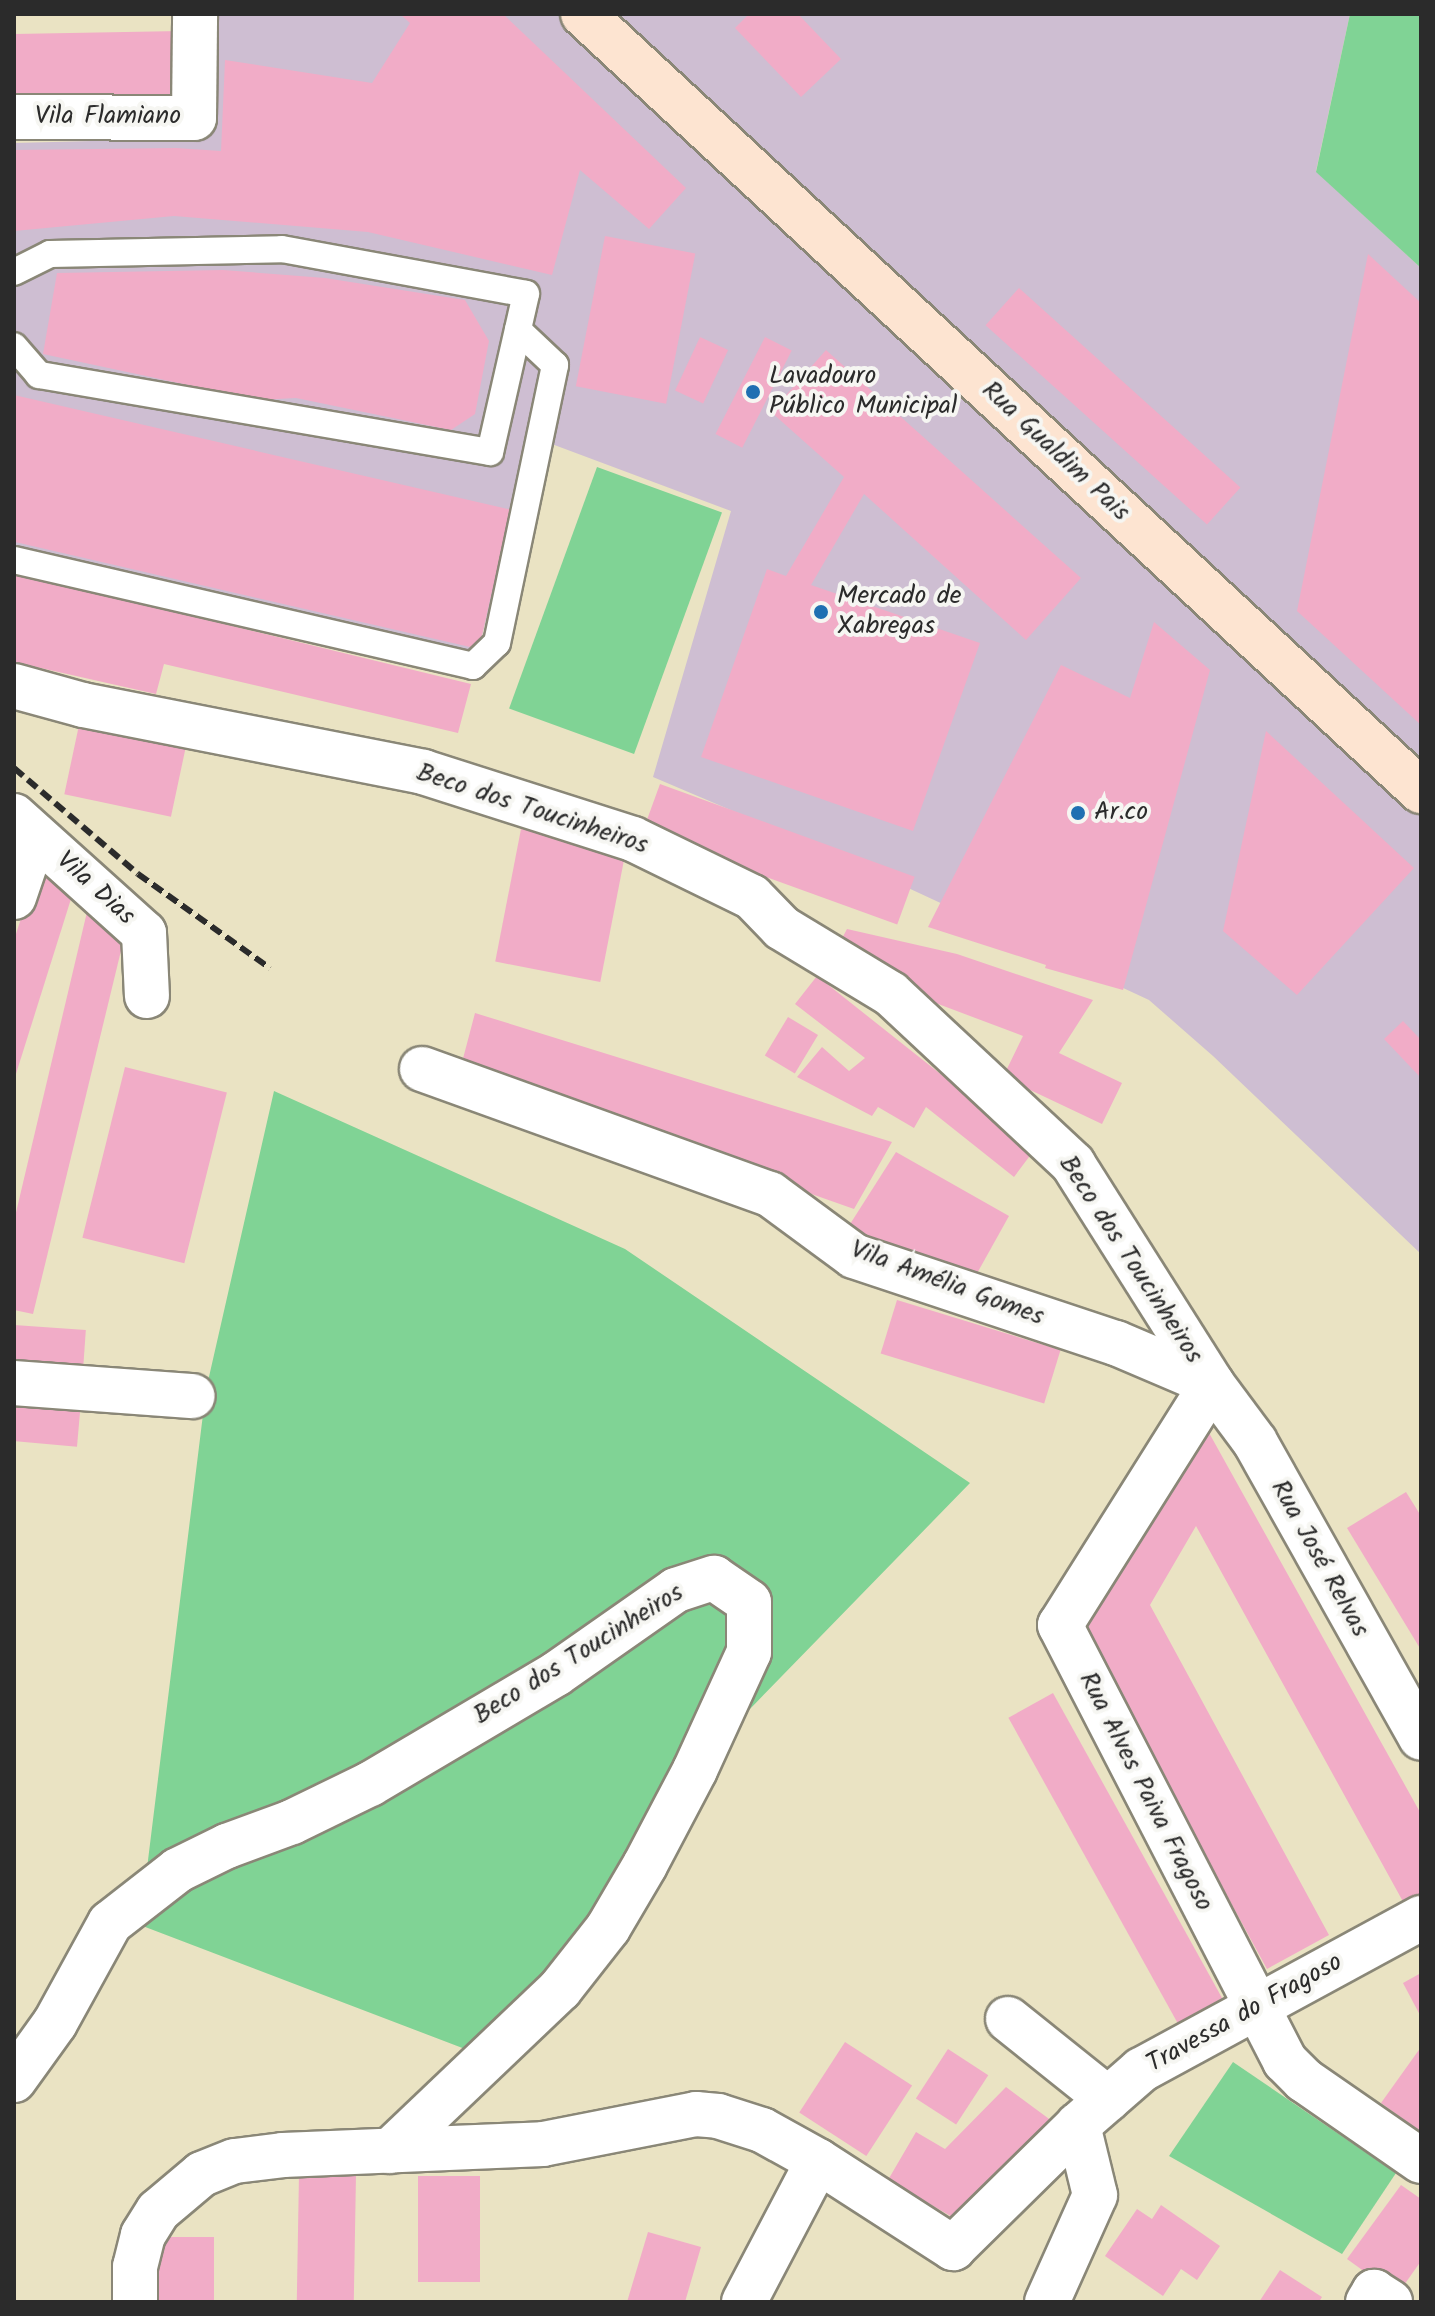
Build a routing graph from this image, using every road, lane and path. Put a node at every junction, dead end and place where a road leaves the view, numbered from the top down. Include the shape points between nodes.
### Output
1 (195, 14) edge
2 (583, 14) edge
3 (14, 117) edge
4 (14, 272) edge
5 (518, 330) junction
6 (14, 346) edge
7 (14, 560) edge
8 (14, 686) edge
9 (1421, 791) edge
10 (24, 825) edge
11 (14, 897) edge
12 (147, 996) dead end
13 (422, 1069) dead end
14 (14, 1383) edge
15 (1212, 1384) junction
16 (193, 1396) dead end
17 (1421, 1738) edge
18 (1421, 1918) edge
19 (1254, 2006) junction
20 (1008, 2019) dead end
21 (14, 2080) edge
22 (1093, 2112) junction
23 (390, 2151) junction
24 (818, 2161) junction
25 (1421, 2161) edge
26 (135, 2302) edge
27 (744, 2302) edge
28 (1047, 2302) edge

1 - 3 street, Vila Flamiano via 194,118
2 - 9 main road, Rua Gualdim Pais
4 - 5 lane via 50,254 282,249 526,294
5 - 6 lane via 490,452 39,375
5 - 7 lane via 555,365 497,643 473,666
8 - 15 street, Beco dos Toucinheiros via 83,705 423,772 633,839 752,897 782,928 891,994 1073,1164
10 - 11 street, Vila Dias
10 - 12 street, Vila Dias via 144,933
13 - 15 street, Vila Amélia Gomes via 770,1194 854,1256 1116,1343
14 - 16 street
15 - 17 street, Rua José Relvas via 1255,1442
15 - 19 street, Rua Alves Paiva Fragoso via 1060,1625
18 - 19 street, Travessa do Fragoso
19 - 22 street, Travessa do Fragoso via 1141,2070
19 - 25 street, Rua Alves Paiva Fragoso via 1285,2061 1304,2080
20 - 22 street
21 - 23 street, Beco dos Toucinheiros via 55,2023 110,1923 178,1870 370,1784 556,1674 676,1590 714,1578 749,1602 749,1652 645,1865 608,1928 560,1989
22 - 24 street, Travessa do Fragoso via 953,2248
22 - 28 street via 1095,2195
23 - 24 street via 543,2144 696,2114 740,2121
23 - 26 street via 259,2158 202,2174 158,2211 143,2235 135,2267
24 - 27 street

